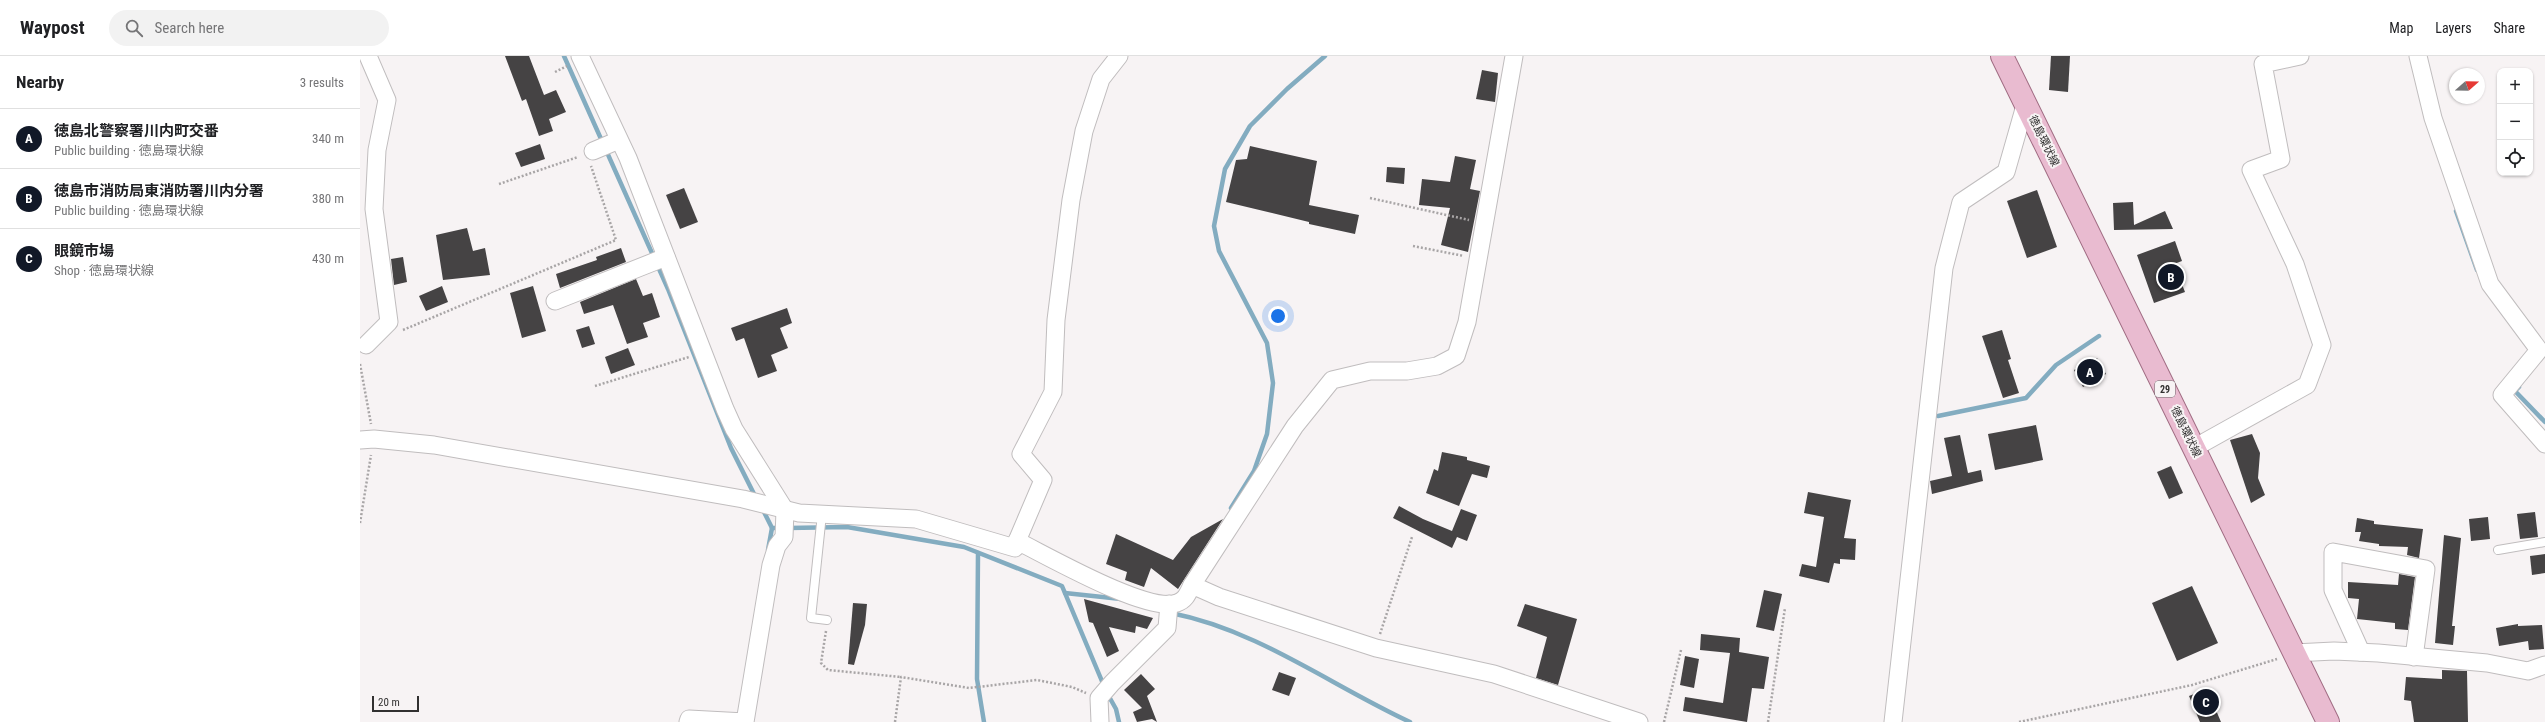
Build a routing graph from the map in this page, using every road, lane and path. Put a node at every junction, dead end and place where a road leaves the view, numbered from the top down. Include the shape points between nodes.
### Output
1 (368, 56) edge
2 (580, 56) edge
3 (1119, 56) edge
4 (1514, 56) edge
5 (2002, 56) edge
6 (2300, 56) edge
7 (2418, 56) edge
8 (2026, 102) junction
9 (620, 140) junction
10 (590, 152) junction
11 (499, 184) dead end
12 (1370, 198) dead end
13 (1484, 223) junction
14 (1413, 246) dead end
15 (666, 257) junction
16 (1478, 259) junction
17 (556, 301) dead end
18 (401, 331) dead end
19 (366, 345) dead end
20 (681, 359) dead end
21 (360, 364) edge
22 (595, 386) dead end
23 (367, 439) edge
24 (2545, 444) edge
25 (2194, 448) junction
26 (785, 514) junction
27 (822, 517) junction
28 (360, 523) edge
29 (1412, 537) dead end
30 (1017, 541) junction
31 (2545, 542) edge
32 (2498, 550) dead end
33 (1192, 585) junction
34 (1786, 608) dead end
35 (1169, 612) junction
36 (827, 620) joint
37 (1376, 648) junction
38 (1681, 650) dead end
39 (2361, 652) junction
40 (2294, 653) junction
41 (2414, 657) junction
42 (2545, 665) edge
43 (901, 677) junction
44 (1105, 691) junction
45 (688, 722) edge
46 (895, 722) edge
47 (1100, 722) edge
48 (1639, 722) edge
49 (1664, 722) edge
50 (1768, 722) edge
51 (1893, 722) edge
52 (2019, 722) edge
53 (2328, 722) edge

1 - 19 street via 387,100 377,150 374,209 389,322
2 - 9 street
3 - 30 street via 1101,79 1084,130 1071,200 1057,313 1053,392 1021,454 1043,480
4 - 13 street
5 - 8 main road, 徳島環状線 / 29
6 - 25 street via 2263,64 2281,159 2251,170 2295,264 2322,345 2307,385
7 - 24 street via 2434,118 2490,284 2539,350 2502,395
8 - 25 main road, 徳島環状線 / 29
8 - 51 street via 2006,172 1961,202 1944,268
9 - 10 street
9 - 15 street
10 - 11 path
10 - 18 path via 616,240
12 - 13 path
13 - 16 street
14 - 16 path
15 - 17 street
15 - 26 street via 734,429
16 - 33 street via 1467,322 1456,356 1437,366 1408,371 1370,371 1332,380 1295,426
20 - 22 path
21 - 23 path
23 - 26 street via 434,445 760,503
23 - 28 path
25 - 40 main road, 徳島環状線 / 29
26 - 27 street via 799,513
26 - 45 street via 784,537 777,546 771,564 745,722 689,719
27 - 30 street via 916,519 1015,548
27 - 36 lane via 811,618
29 - 37 path
30 - 35 street via 1093,581 1160,604
31 - 32 lane
33 - 35 street via 1186,597
33 - 37 street via 1219,598
34 - 50 path
35 - 44 street via 1167,628
36 - 43 path via 821,663 828,670
37 - 48 street via 1494,674
38 - 49 path
39 - 40 street
39 - 41 street
39 - 41 street via 2333,590 2333,552 2426,569
40 - 52 path via 2251,669 2192,685
40 - 53 main road, 徳島環状線 / 29
41 - 42 street via 2487,663 2528,671
43 - 44 path via 969,688 1037,680
43 - 46 path
44 - 47 street

